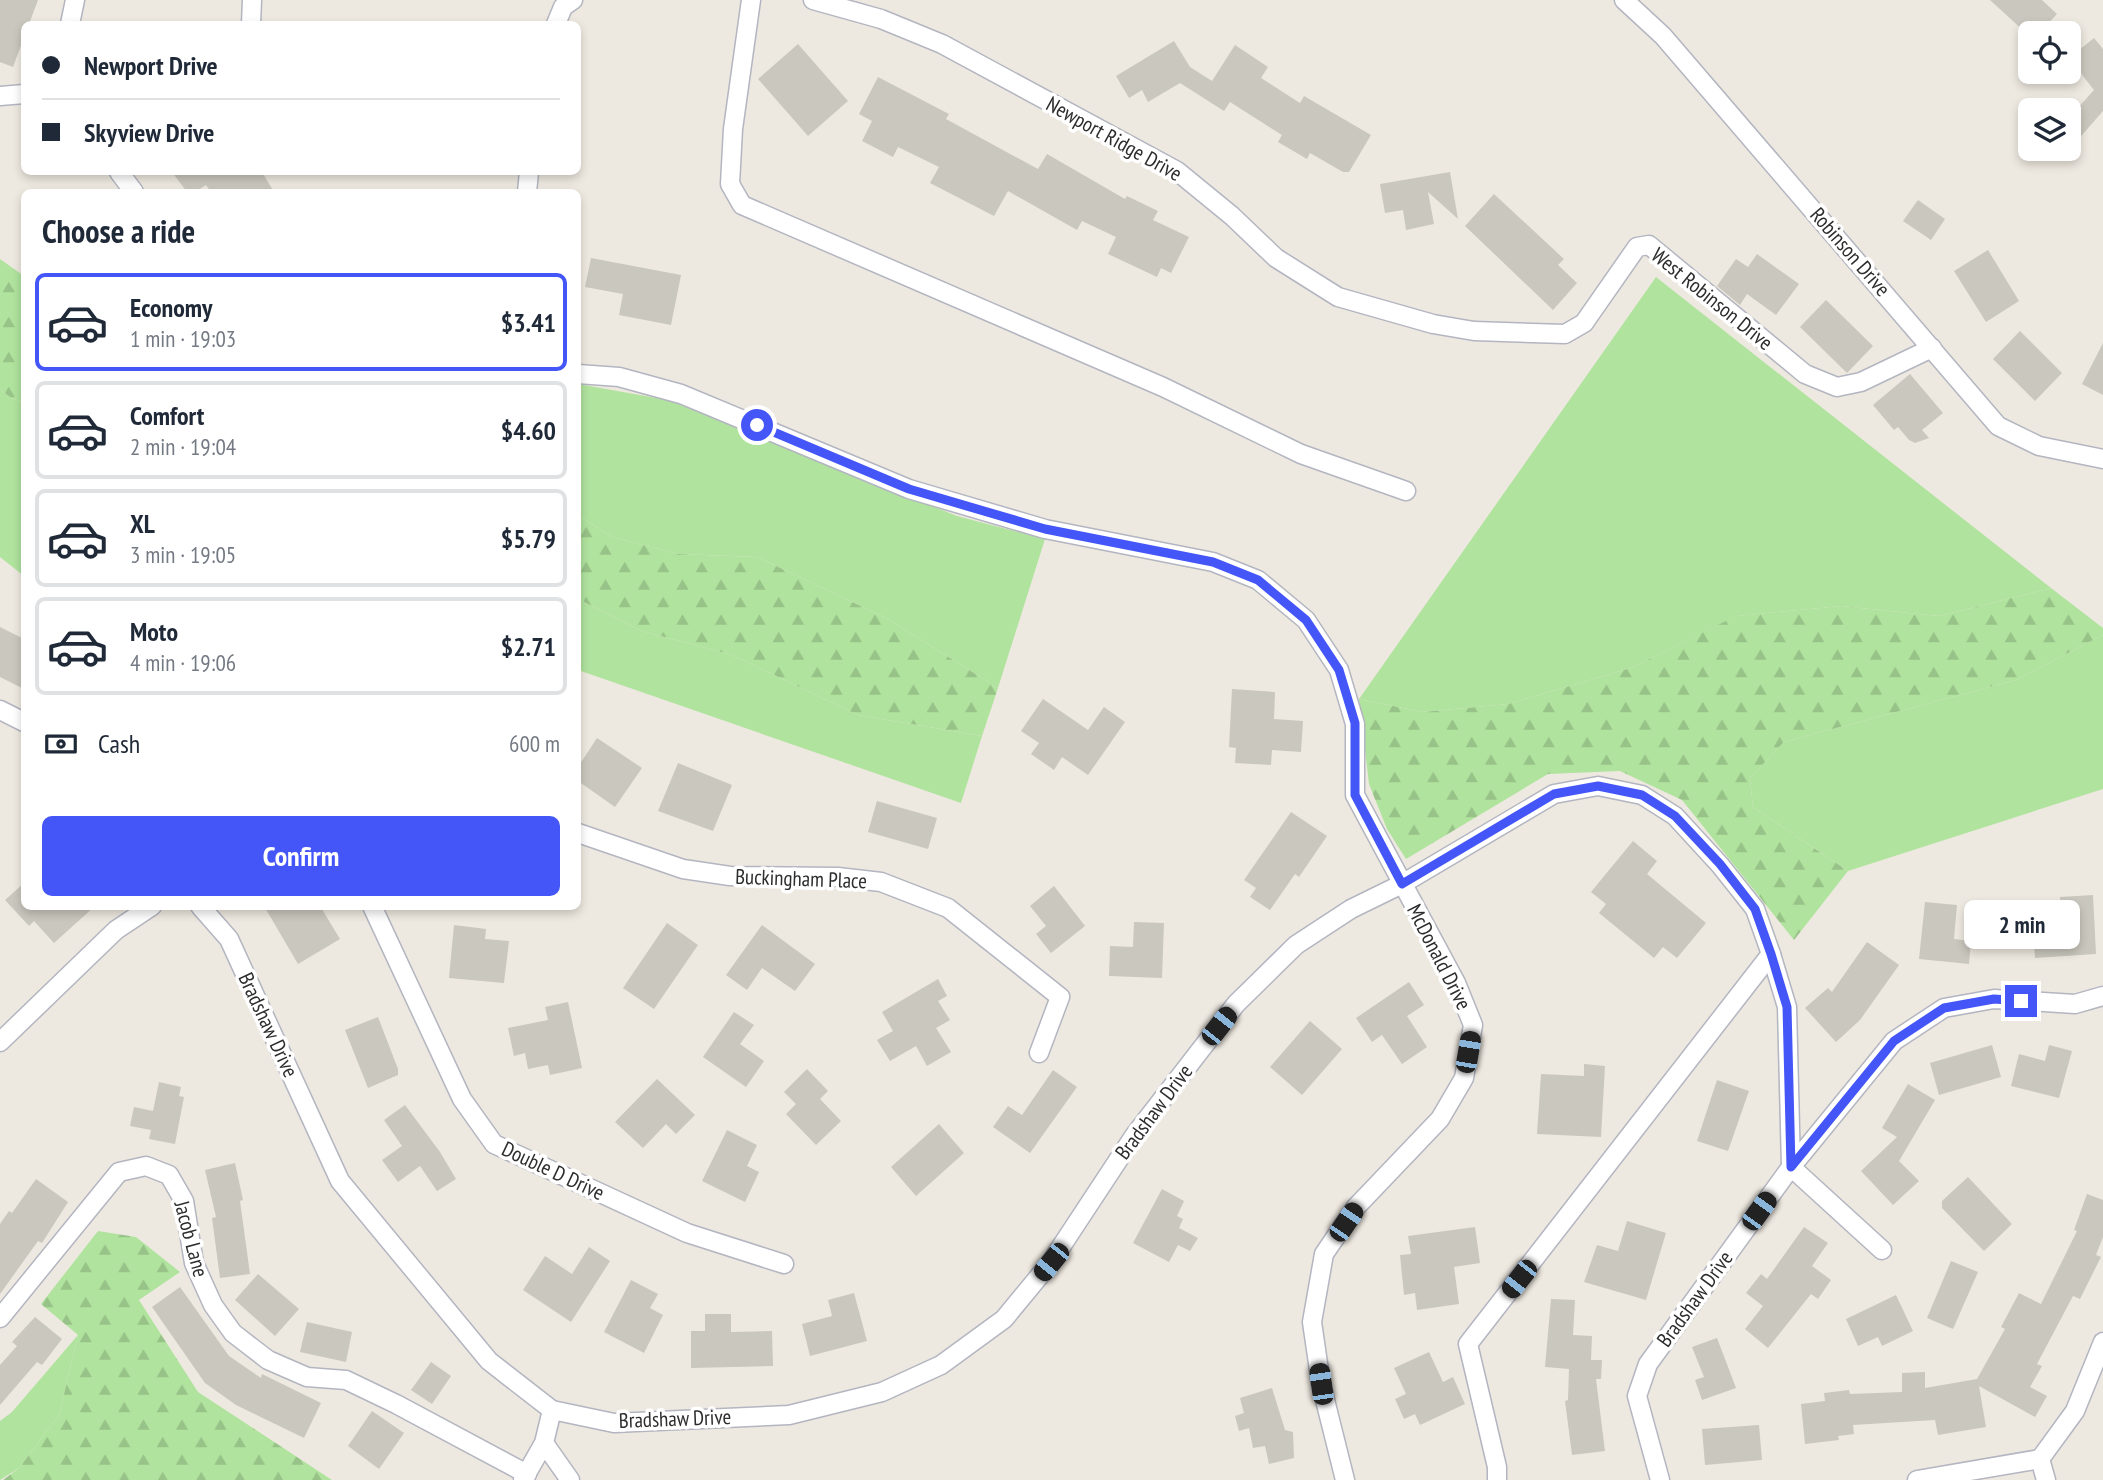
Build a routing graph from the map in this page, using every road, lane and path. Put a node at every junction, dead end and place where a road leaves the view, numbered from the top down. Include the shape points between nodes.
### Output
1 (75, 0) edge
2 (253, 0) edge
3 (573, 0) edge
4 (751, 0) edge
5 (813, 0) edge
6 (1624, 0) edge
7 (72, 21) edge
8 (251, 21) edge
9 (558, 21) edge
10 (21, 94) edge
11 (0, 96) edge
12 (1433, 324) joint
13 (1932, 348) junction
14 (581, 374) edge
15 (2103, 459) edge
16 (1406, 491) dead end
17 (0, 710) edge
18 (21, 720) edge
19 (581, 834) edge
20 (1402, 884) junction
21 (146, 910) edge
22 (204, 910) edge
23 (374, 910) edge
24 (1771, 954) junction
25 (2103, 996) edge
26 (0, 1042) edge
27 (1039, 1054) dead end
28 (1791, 1167) junction
29 (1882, 1250) dead end
30 (784, 1264) dead end
31 (0, 1318) edge
32 (2103, 1342) edge
33 (552, 1410) junction
34 (544, 1443) junction
35 (2040, 1459) junction
36 (525, 1477) edge
37 (570, 1480) edge
38 (1345, 1480) edge
39 (1497, 1480) edge
40 (1660, 1480) edge
41 (1917, 1480) edge
42 (2046, 1480) edge

1 - 7 street
2 - 8 street
3 - 9 street
4 - 16 street via 730,184 742,205 1163,387 1301,454
5 - 12 street, Newport Ridge Drive via 881,19 942,44 1177,171 1276,258 1338,297
6 - 13 street, Robinson Drive via 1663,36
10 - 11 street
12 - 13 street, West Robinson Drive via 1474,331 1565,334 1584,323 1637,247 1649,245 1805,374 1837,387 1861,382
13 - 15 street, Robinson Drive via 1998,426 2039,446
14 - 20 street, McDonald Drive via 619,377 681,394 909,489 1045,529 1213,562 1258,580 1306,620 1339,670 1355,723 1355,795
17 - 18 street
19 - 27 street, Buckingham Place via 683,869 730,876 881,882 948,908 1060,997
20 - 24 street, Bradshaw Drive via 1554,794 1598,786 1642,795 1675,816 1755,909
20 - 33 street, Bradshaw Drive via 1351,909 1296,945 1236,1004 1134,1136 1051,1262 1004,1319 941,1365 882,1392 789,1415 614,1423
20 - 38 street, McDonald Drive via 1473,1025 1464,1078 1440,1119 1356,1207 1324,1254 1312,1322 1321,1384
21 - 26 street via 116,930
22 - 33 street, Bradshaw Drive via 229,939 340,1181 489,1361
23 - 30 street, Double D Drive via 461,1099 494,1144 687,1233
24 - 28 street, Bradshaw Drive via 1787,1007
24 - 39 street via 1468,1344
25 - 28 street via 2074,1004 1994,999 1944,1008 1894,1041
28 - 29 street
28 - 40 street, Bradshaw Drive via 1648,1364 1637,1396
31 - 36 street, Jacob Lane via 119,1172 146,1166 170,1175 184,1201 194,1264 213,1305 233,1333 268,1360 307,1377 346,1380
32 - 35 street via 2075,1411
33 - 34 street
34 - 36 street
34 - 37 street
35 - 41 street
35 - 42 street

